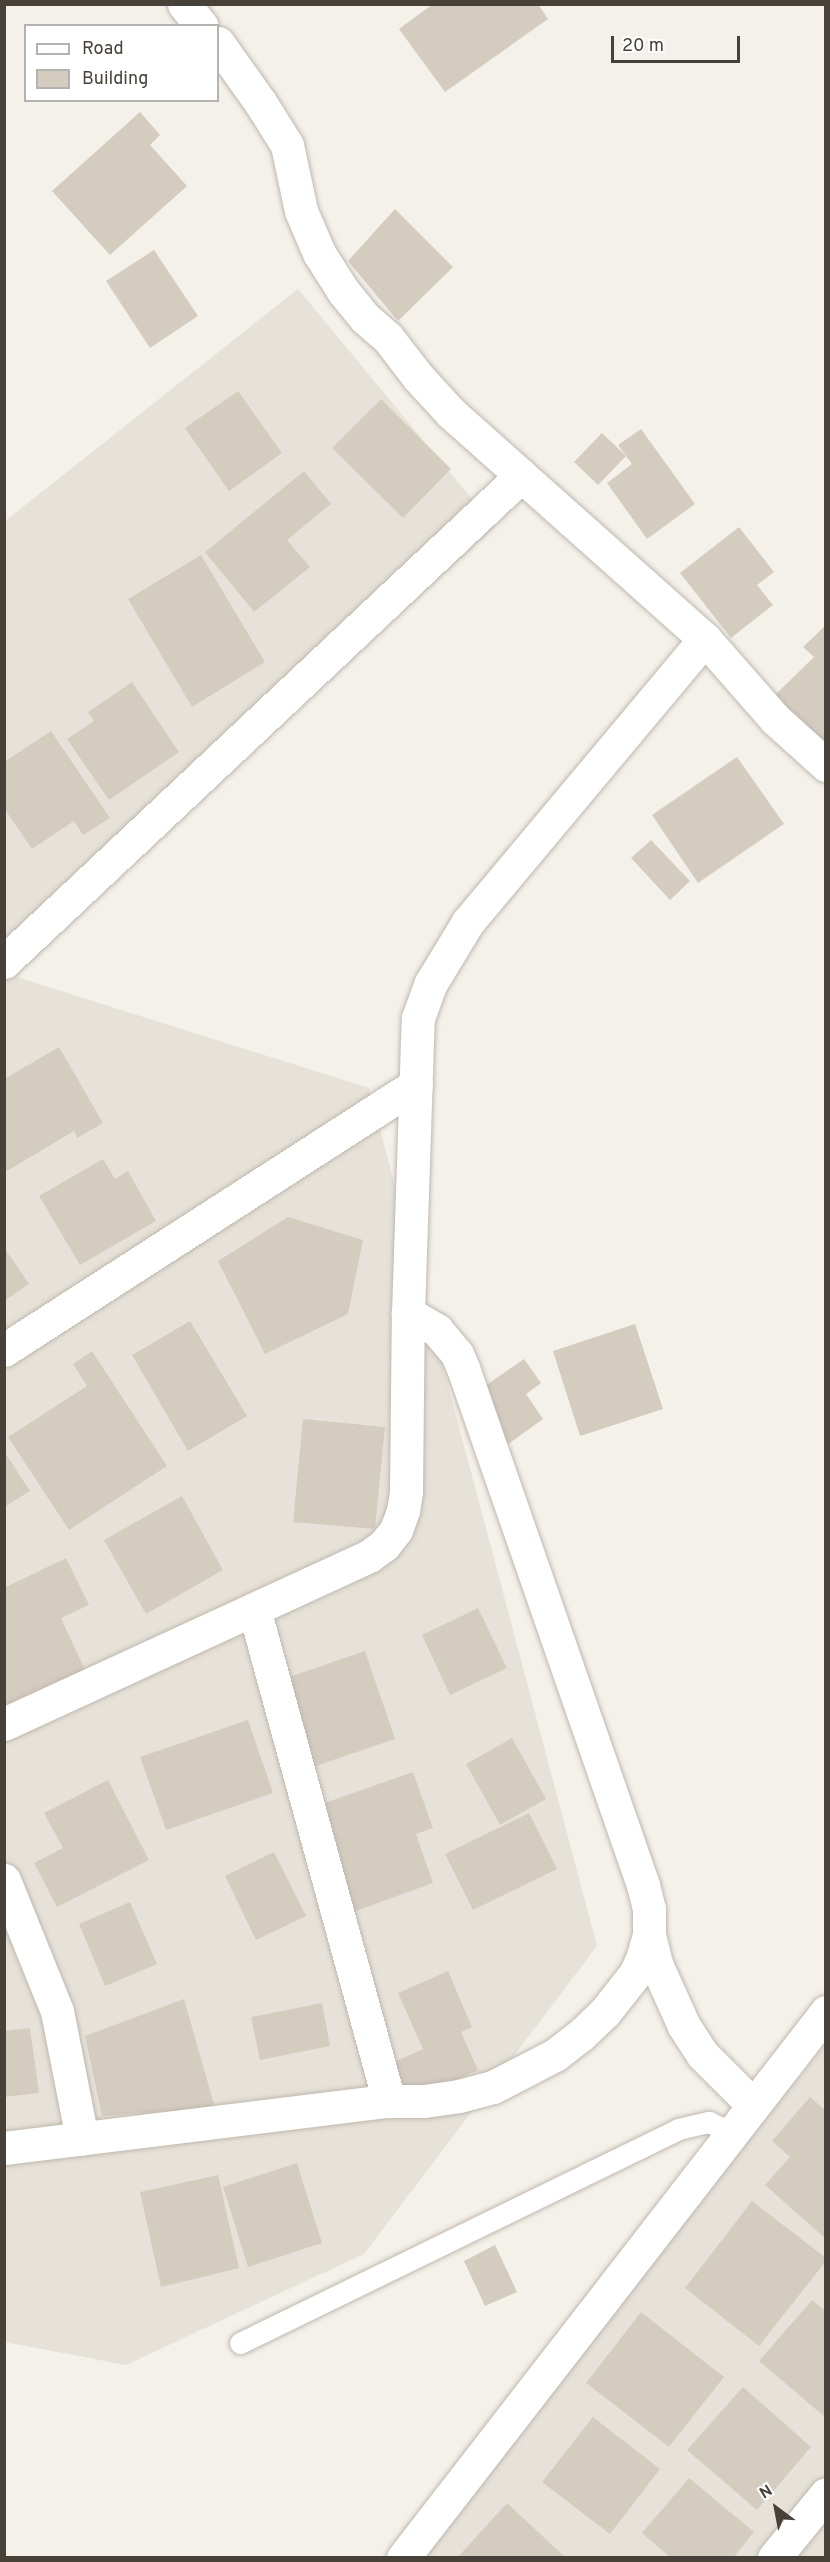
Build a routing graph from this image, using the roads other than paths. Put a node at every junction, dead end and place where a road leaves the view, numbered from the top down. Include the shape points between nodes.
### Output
1 (184, 4) edge
2 (200, 24) edge
3 (219, 44) edge
4 (521, 476) junction
5 (705, 639) junction
6 (825, 765) edge
7 (4, 962) edge
8 (416, 1084) junction
9 (408, 1313) junction
10 (4, 1350) edge
11 (254, 1609) junction
12 (4, 1724) edge
13 (4, 1880) edge
14 (649, 1935) junction
15 (825, 2012) edge
16 (389, 2101) junction
17 (753, 2105) junction
18 (732, 2133) junction
19 (82, 2139) junction
20 (4, 2148) edge
21 (240, 2343) dead end
22 (825, 2494) edge
23 (403, 2558) edge
24 (774, 2558) edge

1 - 2 street
3 - 4 street via 287,145 301,211 319,253 343,291 451,413
4 - 5 street
4 - 7 street
5 - 6 street via 775,719
5 - 8 street via 468,922 448,951 418,1017
8 - 9 street
8 - 10 street
9 - 11 street via 406,1491 404,1511 396,1530 369,1557
9 - 14 street via 437,1330 463,1368 643,1885 649,1909
11 - 12 street
11 - 16 street
13 - 19 street via 57,2012
14 - 16 street via 642,1959 625,1987 605,2012 555,2055 525,2073 482,2090 424,2101
14 - 17 street via 657,1966 684,2026 708,2061
15 - 17 street
16 - 19 street
17 - 18 street
18 - 21 lane via 709,2122 678,2129
18 - 23 street
19 - 20 street
22 - 24 street

